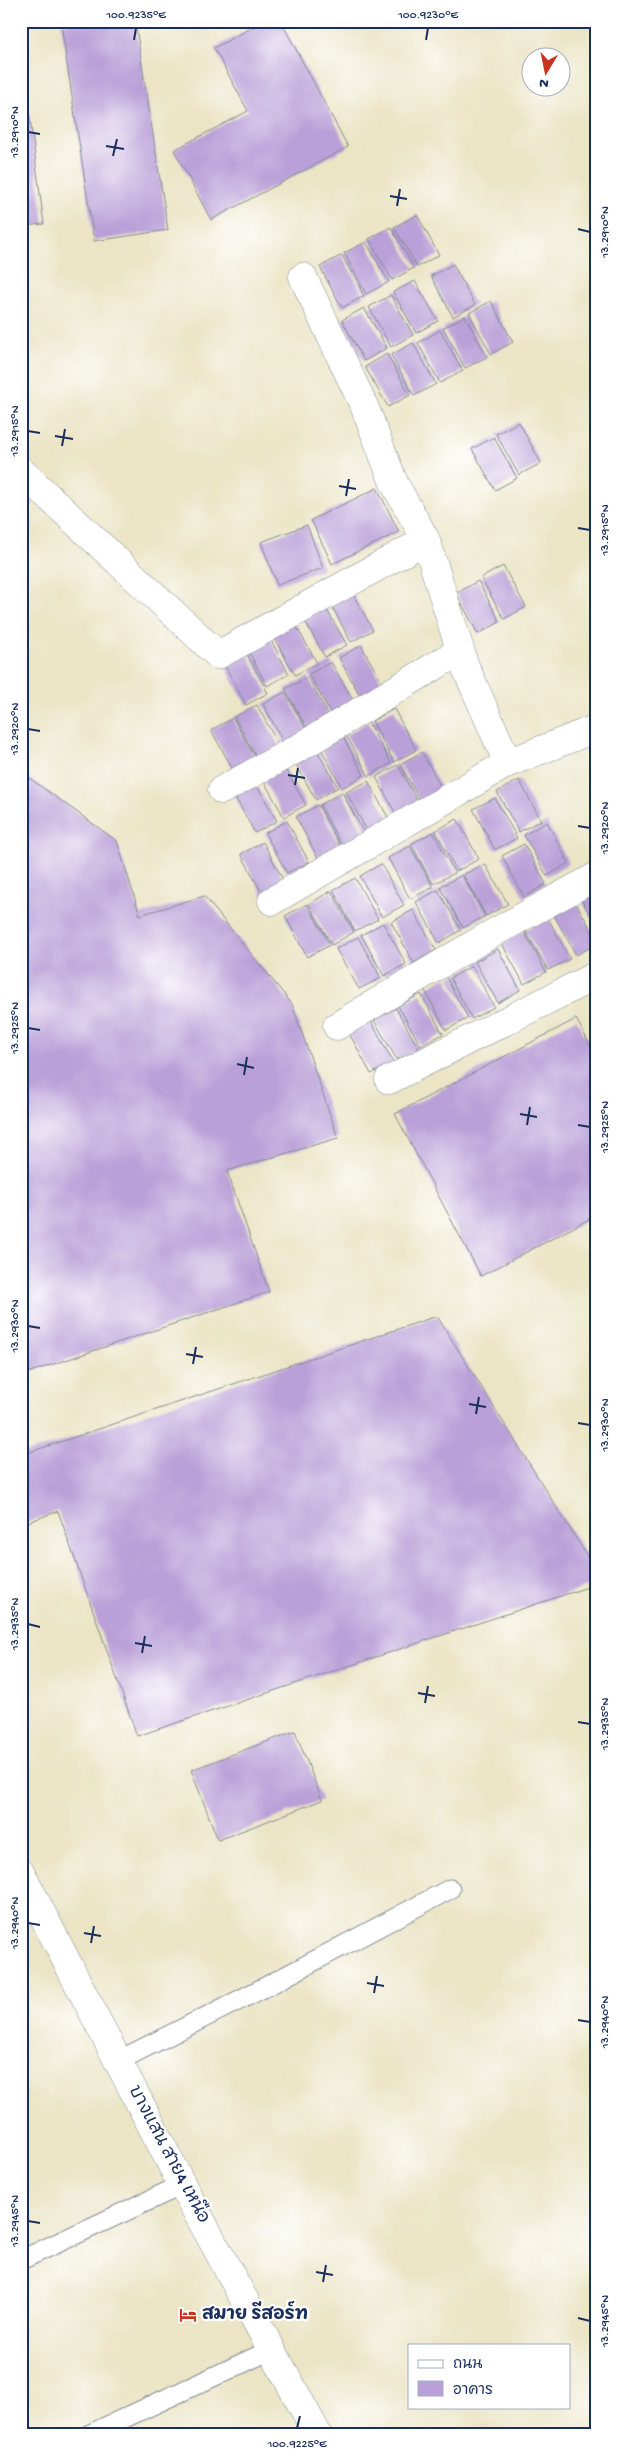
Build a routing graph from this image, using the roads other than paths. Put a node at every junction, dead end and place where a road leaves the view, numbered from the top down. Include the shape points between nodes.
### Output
1 (303, 277) dead end
2 (21, 471) edge
3 (426, 540) junction
4 (460, 651) junction
5 (597, 728) edge
6 (508, 763) junction
7 (222, 790) dead end
8 (597, 876) edge
9 (272, 901) dead end
10 (597, 975) edge
11 (337, 1026) dead end
12 (389, 1080) dead end
13 (21, 1873) edge
14 (450, 1889) dead end
15 (118, 2060) junction
16 (182, 2185) junction
17 (21, 2260) edge
18 (273, 2349) junction
19 (88, 2435) edge
20 (318, 2435) edge

1 - 3 street via 365,408 394,484
2 - 3 street via 218,655
3 - 4 street
4 - 6 street
4 - 7 street
5 - 6 street
6 - 9 street
8 - 11 street via 486,937
10 - 12 street
13 - 15 street, บางแสน สาย4 เหนือ
14 - 15 lane
15 - 16 street, บางแสน สาย4 เหนือ
16 - 17 lane
16 - 18 street, บางแสน สาย4 เหนือ
18 - 19 lane
18 - 20 street, บางแสน สาย4 เหนือ

